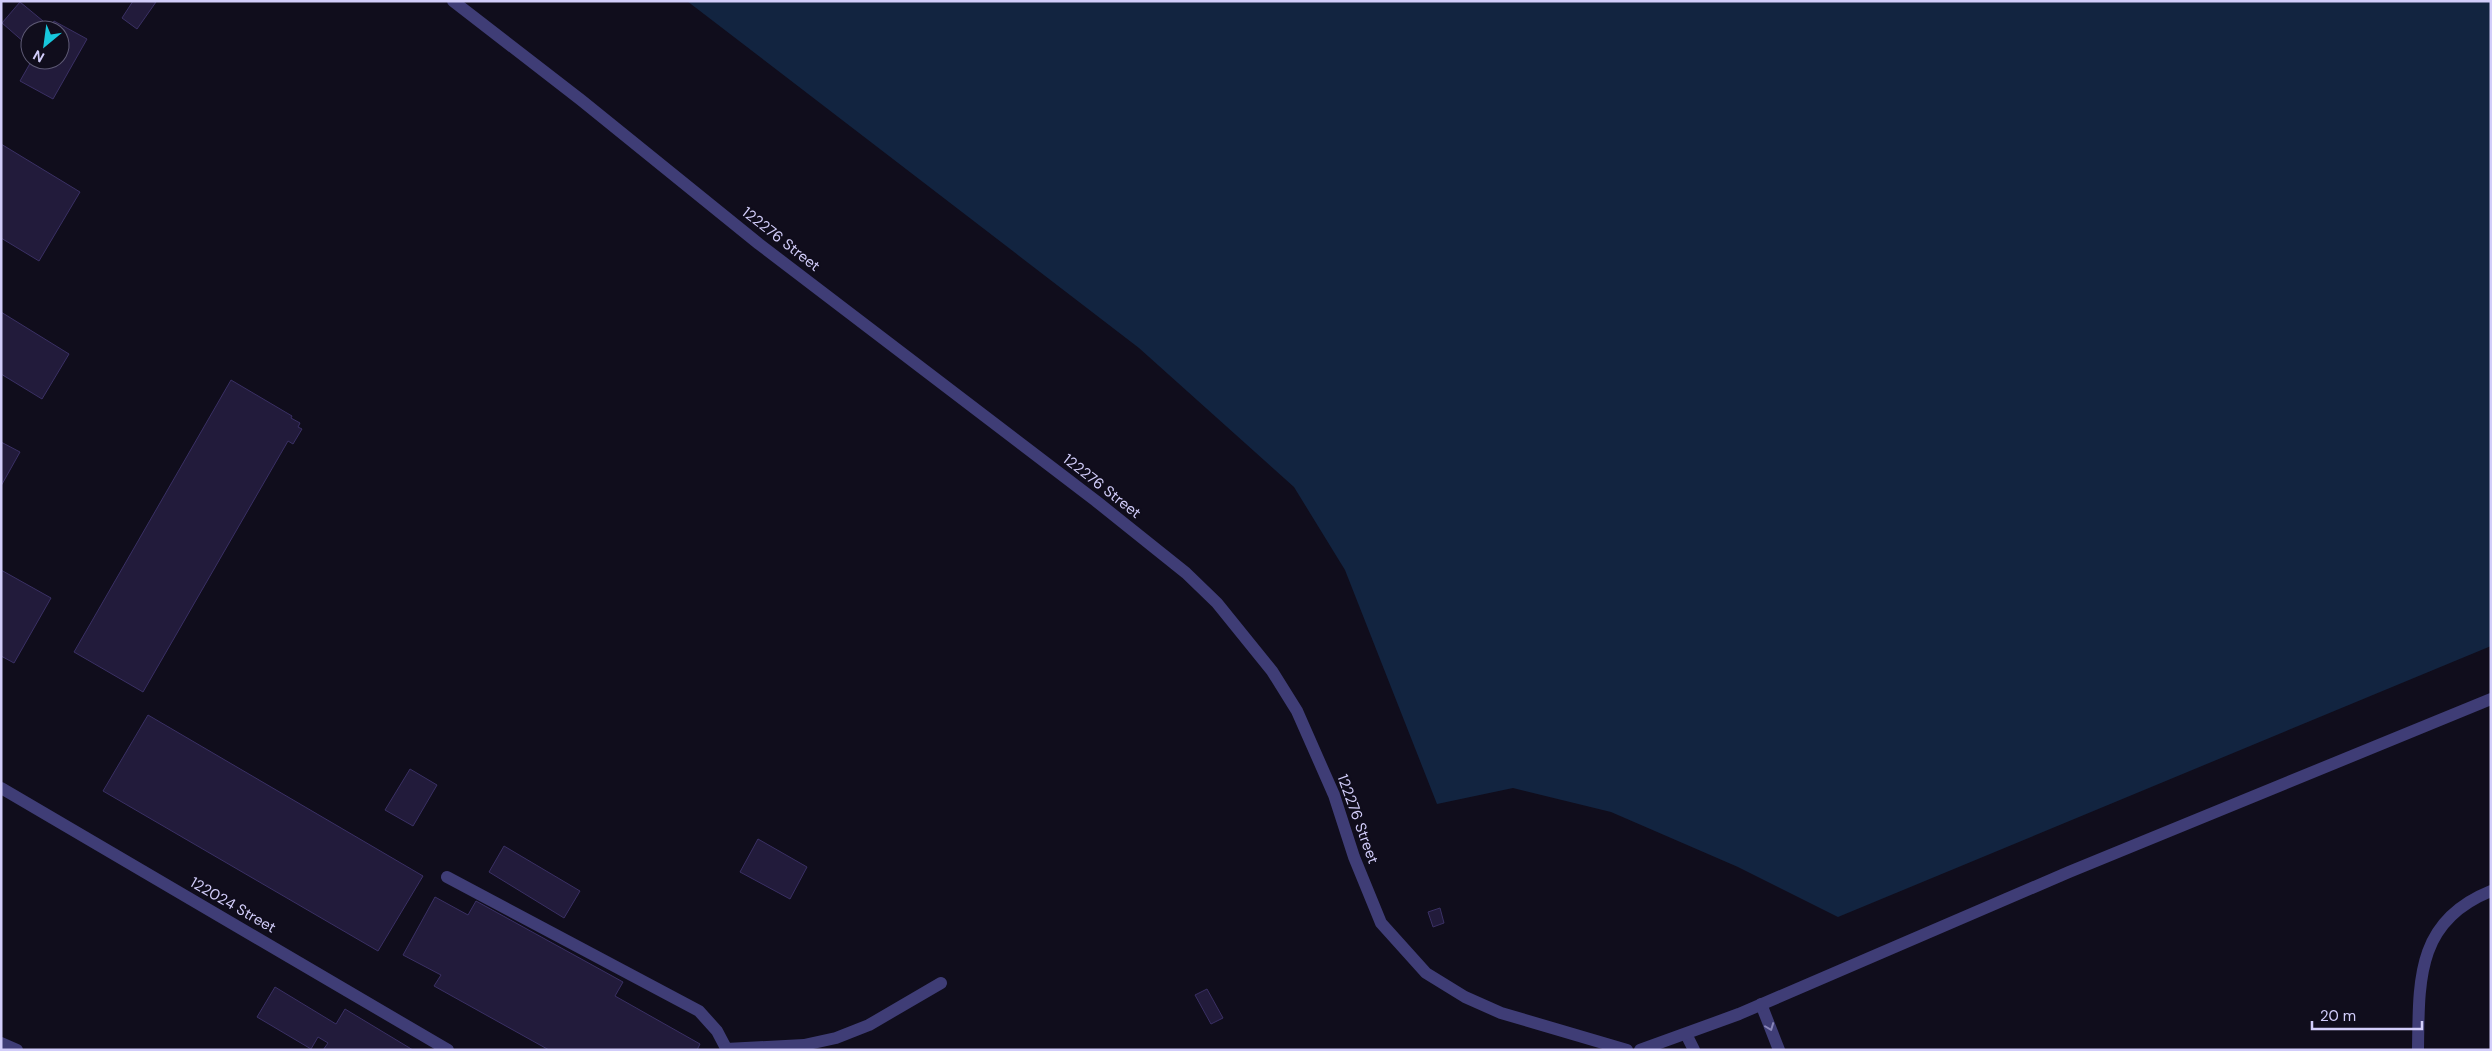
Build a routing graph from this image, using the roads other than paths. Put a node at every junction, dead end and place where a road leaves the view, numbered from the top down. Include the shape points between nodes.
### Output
1 (453, 1) edge
2 (2491, 699) edge
3 (1, 788) edge
4 (447, 878) dead end
5 (2491, 890) edge
6 (941, 983) dead end
7 (1761, 1004) junction
8 (1686, 1034) junction
9 (1, 1044) edge
10 (727, 1049) edge
11 (18, 1050) edge
12 (448, 1050) edge
13 (1627, 1050) edge
14 (1640, 1050) edge
15 (1694, 1050) edge
16 (1779, 1050) edge
17 (2418, 1050) edge

1 - 13 street, 122276 Street via 759,244 1186,572 1217,603 1272,671 1297,711 1334,795 1354,857 1382,923 1426,973 1465,998 1501,1013
2 - 7 street via 2078,868
3 - 12 street, 122024 Street
4 - 10 street via 699,1011 717,1031
5 - 17 street via 2458,907 2442,924 2431,944 2422,969
6 - 10 street via 869,1025 836,1038 804,1045
7 - 8 street
7 -> 16 street
8 - 14 street
8 - 15 street
9 - 11 street

